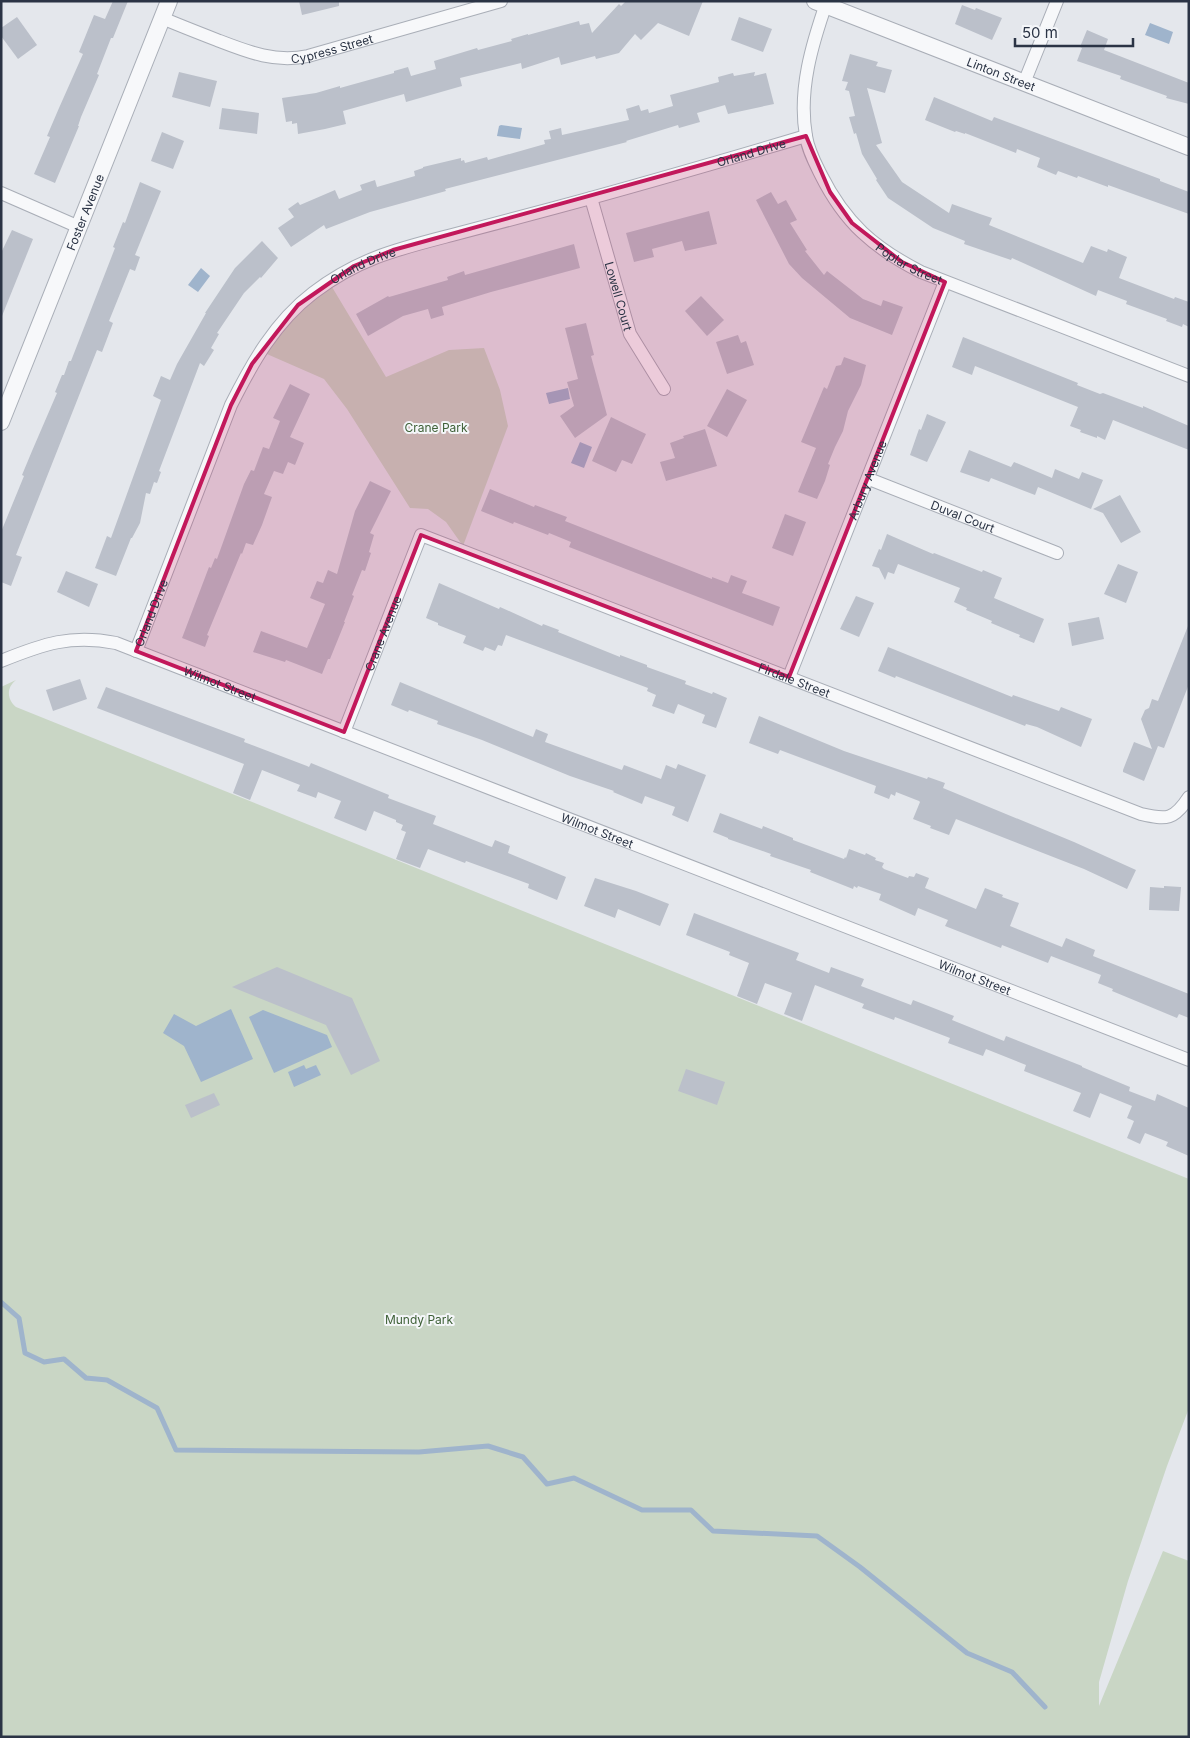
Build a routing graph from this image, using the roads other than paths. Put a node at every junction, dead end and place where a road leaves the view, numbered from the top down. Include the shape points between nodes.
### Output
1 (169, 1) edge
2 (501, 1) edge
3 (1057, 1) edge
4 (822, 3) edge
5 (162, 18) junction
6 (1024, 83) junction
7 (806, 136) junction
8 (1189, 147) edge
9 (1, 193) edge
10 (591, 198) junction
11 (79, 227) junction
12 (945, 282) junction
13 (1189, 376) edge
14 (664, 389) dead end
15 (1, 422) edge
16 (869, 479) junction
17 (421, 534) joint
18 (1057, 552) dead end
19 (136, 651) junction
20 (1, 661) edge
21 (789, 677) junction
22 (344, 732) junction
23 (1189, 796) edge
24 (1189, 1060) edge

1 - 5 street, Foster Avenue
2 - 5 street, Cypress Street via 288,59 251,53
3 - 6 street
4 - 6 street, Linton Street
4 - 7 street, Poplar Street via 808,62 804,107
5 - 11 street, Foster Avenue
6 - 8 street, Linton Street
7 - 10 street, Orland Drive
7 - 12 street, Poplar Street via 830,192 852,223 882,249
9 - 11 street
10 - 14 street, Lowell Court via 630,334
10 - 19 street, Orland Drive via 386,253 354,266 298,305 260,351 231,405
11 - 15 street, Foster Avenue
12 - 13 street, Poplar Street
12 - 16 street, Arbury Avenue
16 - 18 street, Duval Court
16 - 21 street, Arbury Avenue
17 - 21 street, Firdale Street
17 - 22 street, Crane Avenue
19 - 20 street, Wilmot Street via 105,641 70,640 36,646
19 - 22 street, Wilmot Street
21 - 23 street, Firdale Street via 1141,814 1170,817
22 - 24 street, Wilmot Street

